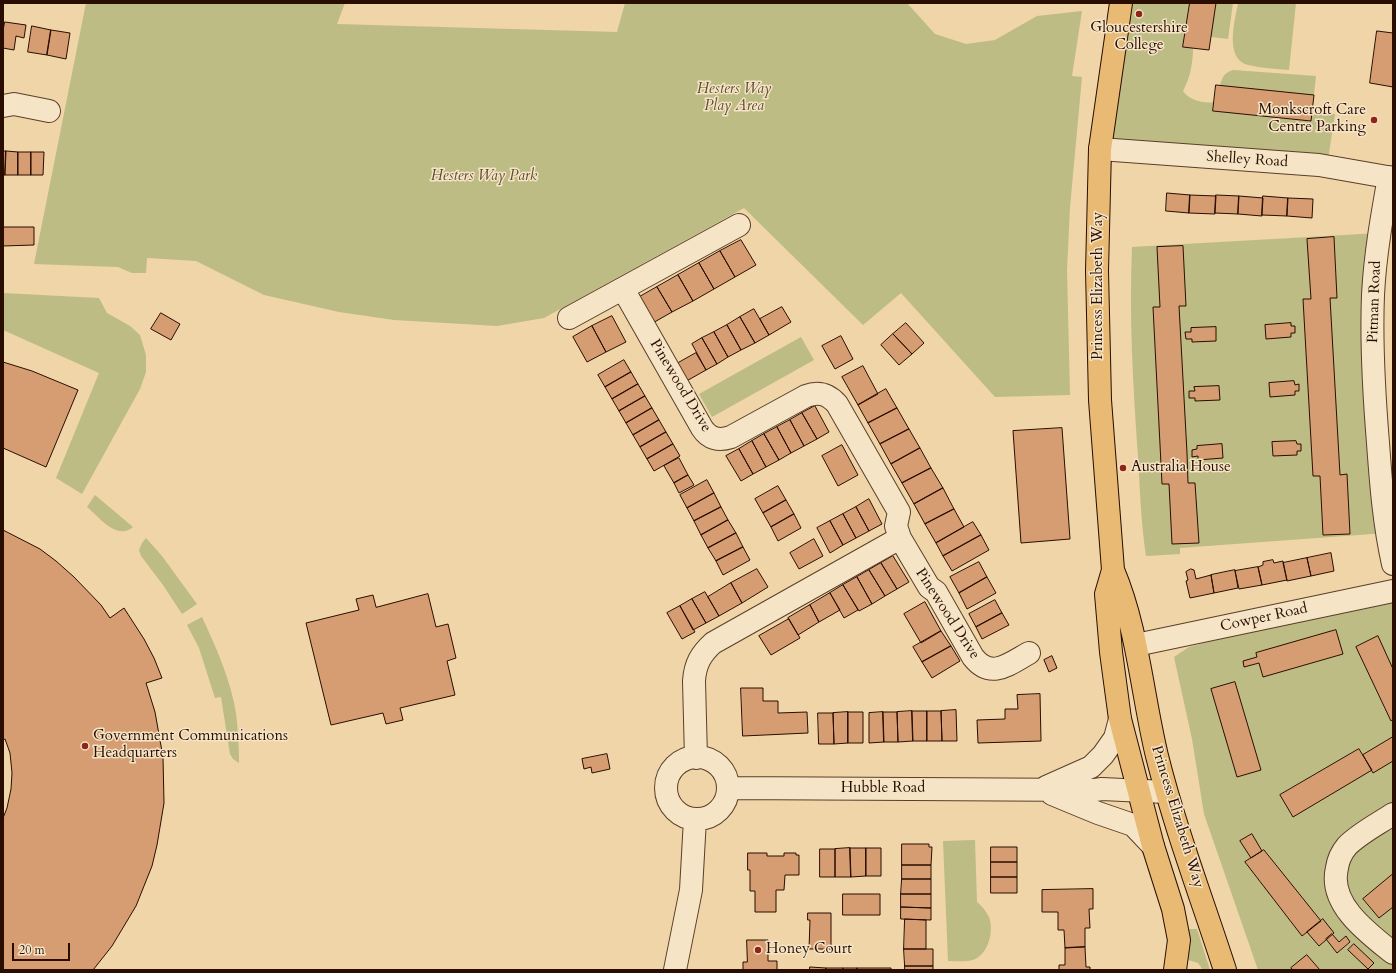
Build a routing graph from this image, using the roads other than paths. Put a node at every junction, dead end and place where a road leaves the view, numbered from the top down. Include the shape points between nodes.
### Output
1 (1121, 3) edge
2 (3, 106) edge
3 (50, 111) dead end
4 (1100, 149) junction
5 (1391, 178) edge
6 (739, 225) dead end
7 (623, 289) junction
8 (569, 318) dead end
9 (1385, 426) edge
10 (900, 538) junction
11 (1393, 564) edge
12 (1113, 570) junction
13 (1393, 591) edge
14 (1136, 645) junction
15 (1029, 653) dead end
16 (1120, 719) junction
17 (696, 758) junction
18 (728, 788) junction
19 (1039, 790) junction
20 (1138, 791) junction
21 (1166, 792) junction
22 (1393, 814) edge
23 (695, 819) junction
24 (1139, 819) junction
25 (1393, 953) edge
26 (675, 970) edge
27 (1175, 970) edge
28 (1224, 970) edge

1 - 4 main road, Princess Elizabeth Way
2 - 3 street via 14,104
4 - 5 street, Shelley Road via 1319,165
4 - 12 main road, Princess Elizabeth Way via 1097,271 1100,400
5 - 9 street, Pitman Road via 1379,234 1373,295 1373,377
6 - 7 street
7 - 8 street
7 - 10 street, Pinewood Drive via 702,428 709,436 720,440 731,437 812,394 824,394 833,399 899,512 896,526
9 - 11 street, Pitman Road via 1386,533
10 - 15 street, Pinewood Drive via 929,587 936,592 978,664 985,668 1000,668
10 - 17 street via 713,642 705,650 695,670 694,681
12 - 14 main road, Princess Elizabeth Way via 1122,591
12 - 16 main road, Princess Elizabeth Way via 1106,594
13 - 14 street, Cowper Road
14 - 21 main road, Princess Elizabeth Way via 1152,735
16 - 19 street, Hubble Road via 1115,738 1091,767
16 - 20 main road, Princess Elizabeth Way
17 - 18 street via 706,759 722,770
17 - 23 street via 687,759 672,770 666,788 667,797 674,809 686,817
18 - 19 street, Hubble Road
18 - 23 street via 726,798 714,814
19 - 20 street, Hubble Road
19 - 24 street, Hubble Road via 1098,813
20 - 21 street, Hubble Road
20 - 24 main road, Princess Elizabeth Way
21 - 24 street
21 - 28 main road, Princess Elizabeth Way
22 - 25 street via 1347,847 1338,862 1335,876 1337,891 1344,905 1357,922
23 - 26 street via 691,890
24 - 27 main road, Princess Elizabeth Way via 1153,846 1173,909 1179,940

